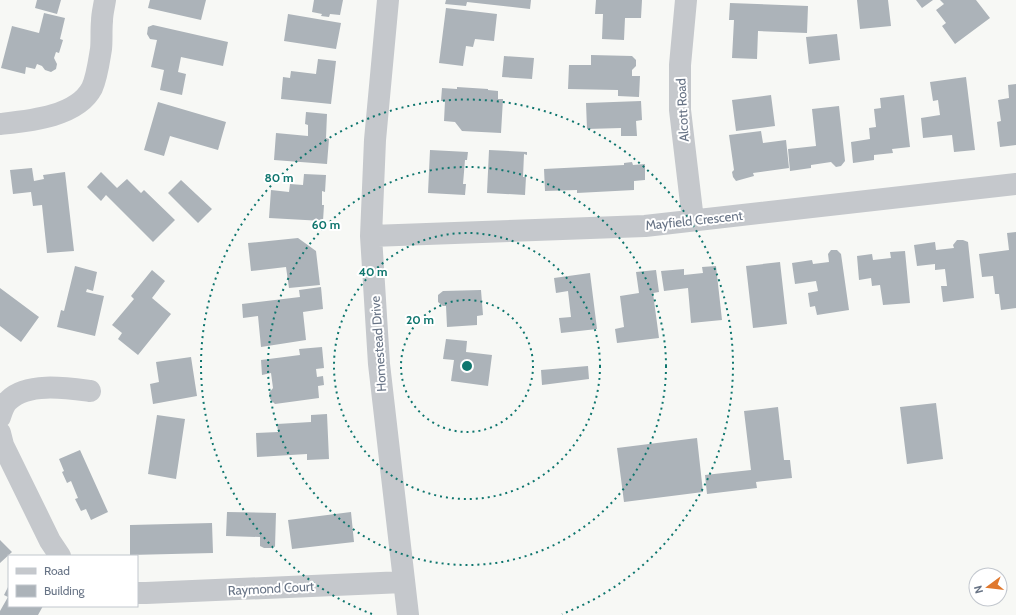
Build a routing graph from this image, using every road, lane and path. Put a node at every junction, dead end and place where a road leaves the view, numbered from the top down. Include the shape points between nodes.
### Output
1 (105, 0) edge
2 (388, 0) edge
3 (686, 0) edge
4 (0, 124) edge
5 (1016, 184) edge
6 (693, 220) junction
7 (371, 236) junction
8 (90, 391) dead end
9 (0, 417) edge
10 (0, 433) edge
11 (59, 555) edge
12 (404, 582) junction
13 (138, 593) edge
14 (408, 615) edge

1 - 4 street via 97,72 92,88 83,99 70,108 51,115
2 - 7 street, Homestead Drive via 375,140
3 - 6 street, Alcott Road via 680,65 680,110
5 - 6 street, Mayfield Crescent
6 - 7 street, Mayfield Crescent via 645,226
7 - 12 street, Homestead Drive via 379,364
8 - 9 street via 56,387 30,390 8,400
10 - 11 street via 3,445
12 - 13 street, Raymond Court
12 - 14 street, Homestead Drive

